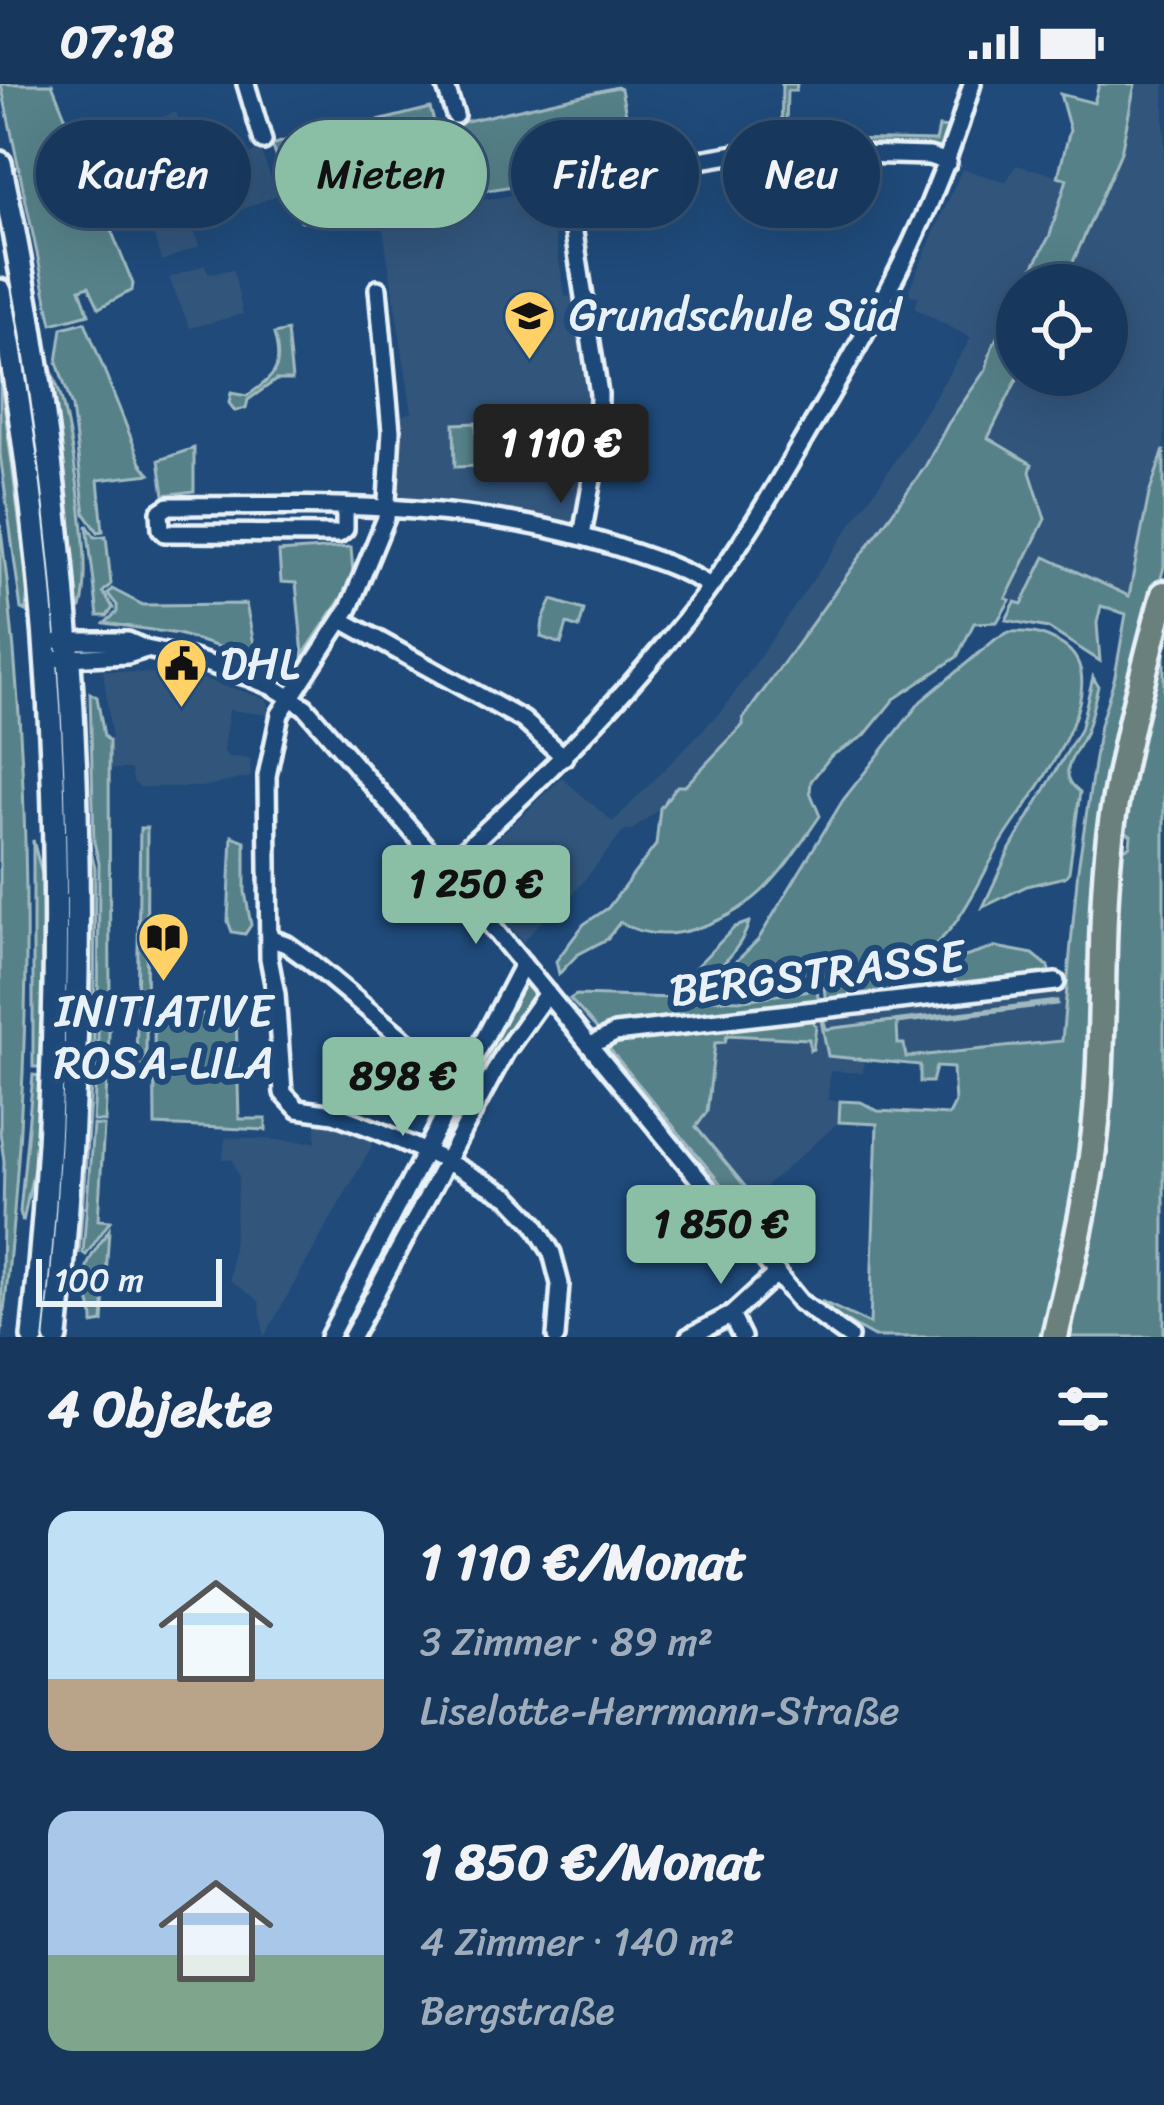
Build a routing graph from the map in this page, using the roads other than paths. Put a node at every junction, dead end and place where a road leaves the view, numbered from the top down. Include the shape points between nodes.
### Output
1 (246, 84) edge
2 (445, 84) edge
3 (972, 84) edge
4 (455, 116) dead end
5 (263, 141) dead end
6 (948, 162) junction
7 (0, 163) edge
8 (379, 289) dead end
9 (0, 291) edge
10 (245, 506) junction
11 (345, 506) junction
12 (387, 507) junction
13 (246, 533) junction
14 (582, 536) junction
15 (710, 586) junction
16 (1164, 594) edge
17 (342, 620) junction
18 (70, 648) junction
19 (46, 650) junction
20 (290, 697) junction
21 (564, 758) junction
22 (443, 868) junction
23 (269, 938) junction
24 (523, 964) junction
25 (1056, 982) dead end
26 (548, 993) junction
27 (591, 1045) junction
28 (460, 1086) junction
29 (426, 1151) junction
30 (444, 1160) junction
31 (777, 1273) junction
32 (731, 1315) junction
33 (841, 1335) edge
34 (33, 1337) edge
35 (56, 1337) edge
36 (329, 1337) edge
37 (352, 1337) edge
38 (556, 1337) edge
39 (688, 1337) edge
40 (742, 1337) edge
41 (1055, 1337) edge

1 - 5 street
2 - 4 street
3 - 6 street
6 - 14 street via 753,151 577,179 568,188 599,394
6 - 15 street via 880,309
7 - 18 main road via 38,372
8 - 12 street via 391,431
9 - 19 main road
10 - 11 street
10 - 13 street
10 - 13 street via 160,512 165,532
11 - 12 street
11 - 13 street via 340,534
12 - 14 street
12 - 17 street
14 - 15 street
15 - 21 street
16 - 41 main road via 1113,819 1092,1153
17 - 20 street
17 - 21 street via 524,720
18 - 19 street
18 - 20 street via 127,655 146,649 220,667
18 - 35 main road via 78,1024
19 - 34 main road via 56,981
20 - 22 street
20 - 23 street via 276,724 266,789
21 - 22 street
22 - 24 street
23 - 28 street via 311,962
23 - 29 street via 283,1093 298,1109 334,1114
24 - 26 street
24 - 28 street
25 - 27 street, BERGSTRASSE via 614,1033
26 - 27 street
26 - 30 street
27 - 31 street
28 - 29 street
29 - 30 street
29 - 36 street
30 - 37 street
30 - 38 street via 508,1197 543,1238 560,1283
31 - 32 street
31 - 33 street
32 - 39 street
32 - 40 street

